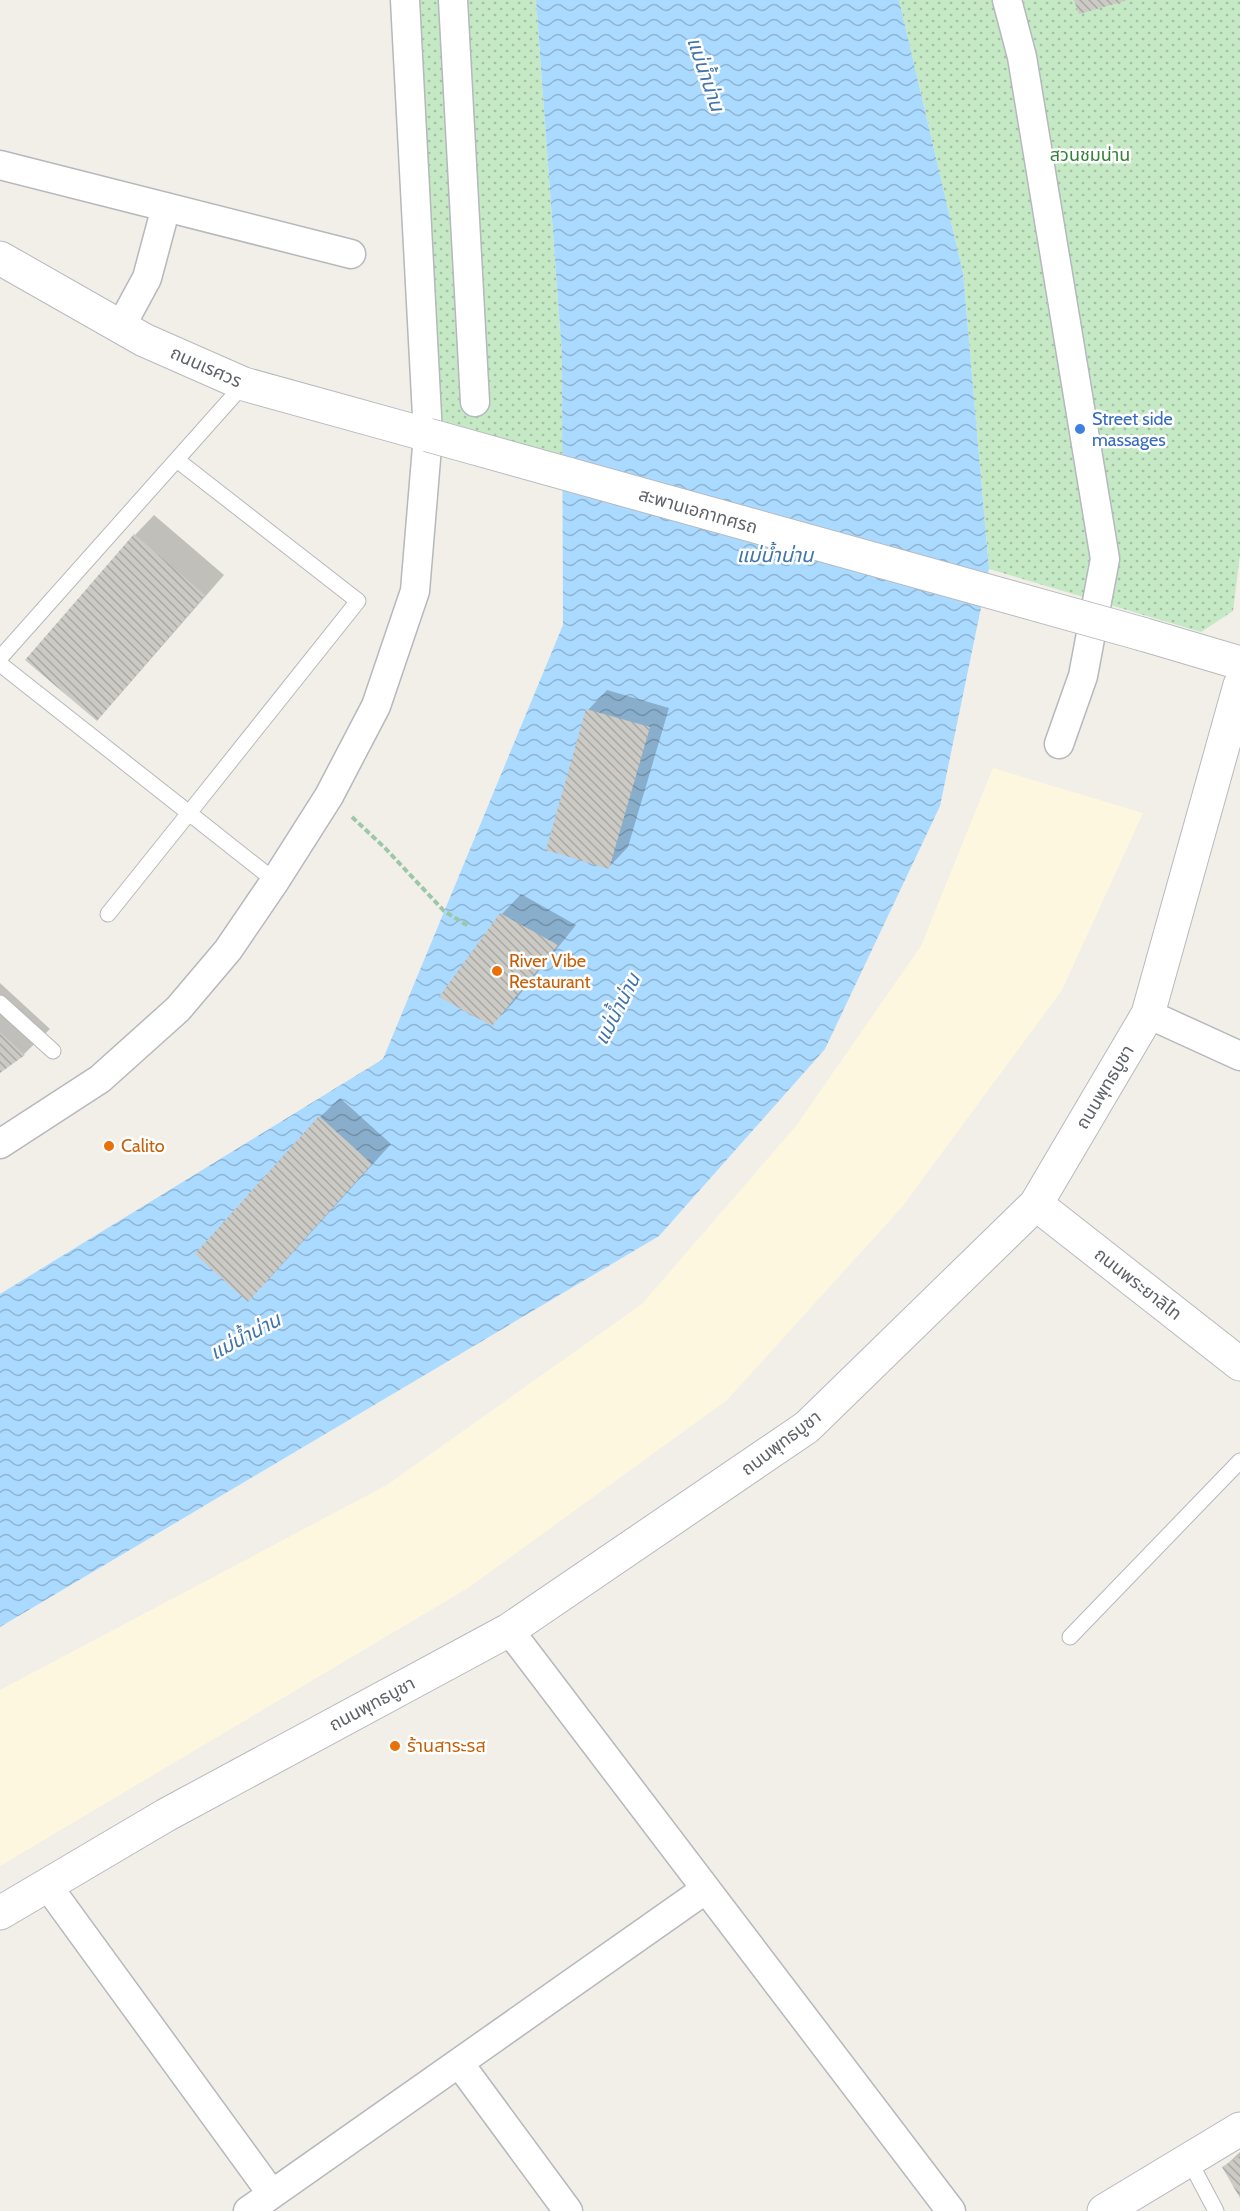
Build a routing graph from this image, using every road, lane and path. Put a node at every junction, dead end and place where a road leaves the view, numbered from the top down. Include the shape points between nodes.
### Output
1 (405, 0) edge
2 (453, 0) edge
3 (1007, 0) edge
4 (0, 165) edge
5 (166, 207) junction
6 (351, 254) dead end
7 (0, 258) edge
8 (121, 326) junction
9 (244, 384) junction
10 (475, 402) dead end
11 (428, 435) junction
12 (177, 460) junction
13 (0, 658) edge
14 (1240, 663) edge
15 (0, 664) edge
16 (1240, 684) edge
17 (1059, 744) dead end
18 (329, 795) junction
19 (189, 813) junction
20 (275, 881) junction
21 (108, 914) dead end
22 (470, 927) dead end
23 (0, 1003) edge
24 (1148, 1014) junction
25 (53, 1051) dead end
26 (1240, 1056) edge
27 (0, 1144) edge
28 (1036, 1204) junction
29 (1240, 1364) edge
30 (1240, 1461) edge
31 (509, 1630) junction
32 (1070, 1637) dead end
33 (47, 1885) junction
34 (706, 1890) junction
35 (0, 1913) edge
36 (459, 2063) junction
37 (1240, 2129) edge
38 (1189, 2160) junction
39 (272, 2194) junction
40 (248, 2211) edge
41 (568, 2211) edge
42 (951, 2211) edge
43 (1104, 2211) edge
44 (1216, 2211) edge

1 - 11 street
2 - 10 street
3 - 17 street via 1022,57 1105,559 1083,676
4 - 5 street
5 - 6 street
5 - 8 street via 147,278
7 - 8 street, ถนนเรศวร
8 - 9 street, ถนนเรศวร
9 - 11 street, ถนนเรศวร
9 - 12 lane
11 - 14 street, สะพานเอกาทศรถ, bridge
11 - 18 street via 416,591 376,706
12 - 13 lane
12 - 19 lane via 358,601
15 - 19 lane
16 - 24 street, ถนนพุทธบูชา
18 - 20 street
18 - 22 path via 444,911
19 - 20 lane
19 - 21 lane
20 - 27 street via 228,950 178,1009 100,1078
23 - 25 lane
24 - 26 street
24 - 28 street, ถนนพุทธบูชา
28 - 29 street, ถนนพระยาลิไท
28 - 31 street, ถนนพุทธบูชา via 807,1427
30 - 32 lane
31 - 33 street, ถนนพุทธบูชา via 166,1815
31 - 34 street
33 - 35 street, ถนนพุทธบูชา
33 - 39 street
34 - 36 street
34 - 42 street
36 - 39 street
36 - 41 street
37 - 38 street
38 - 43 street
38 - 44 lane
39 - 40 street

